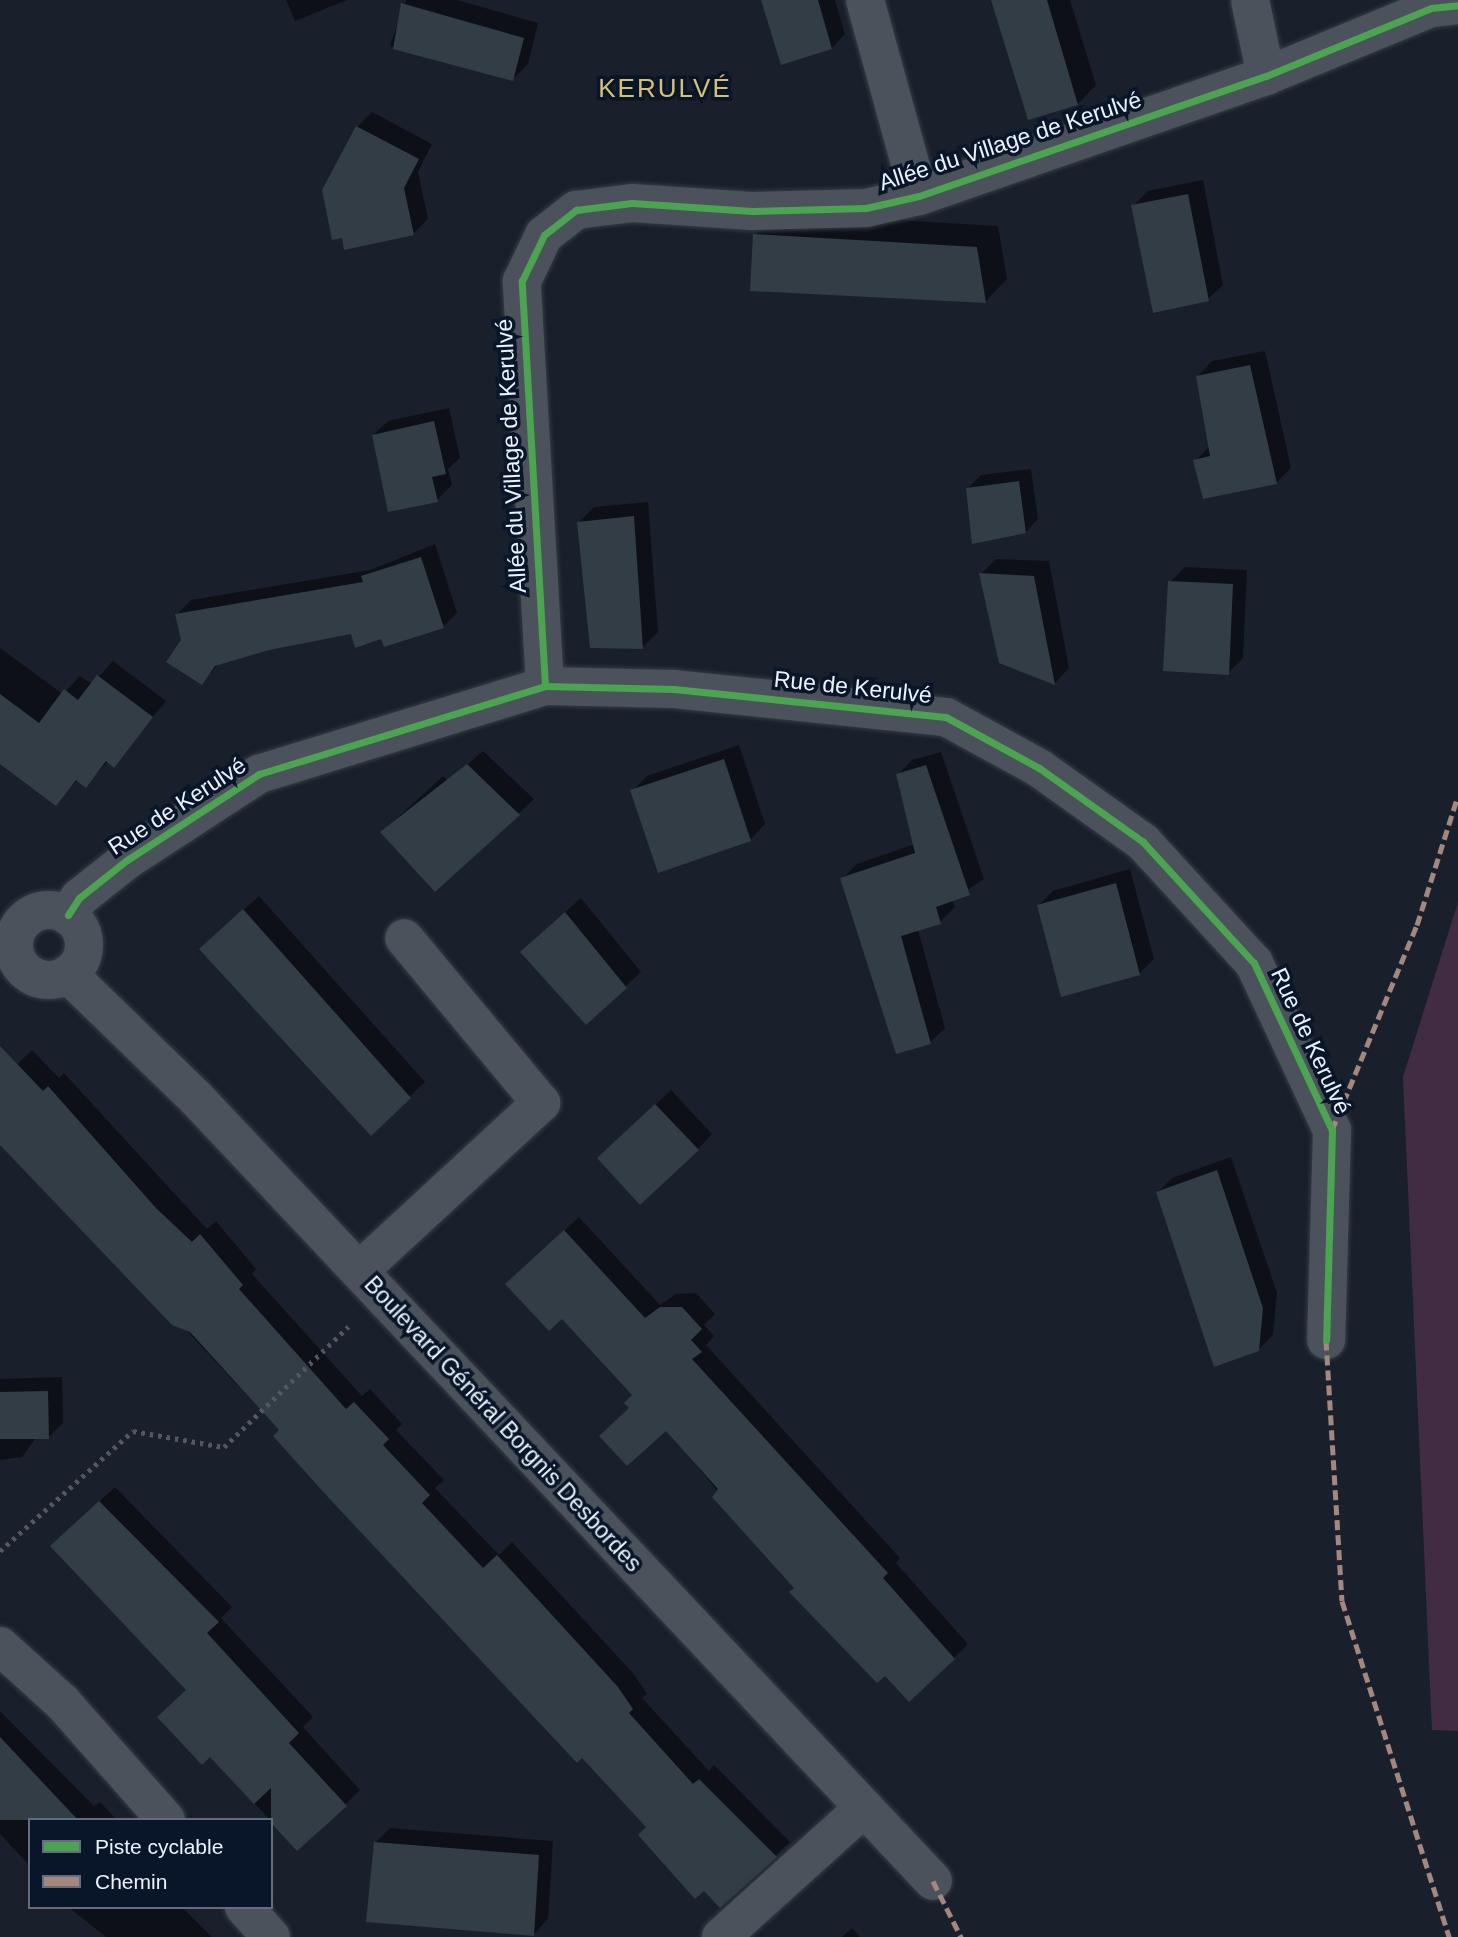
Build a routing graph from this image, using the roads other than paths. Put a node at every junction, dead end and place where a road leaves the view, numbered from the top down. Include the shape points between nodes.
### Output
1 (865, 0) edge
2 (1250, 0) edge
3 (1439, 4) edge
4 (1266, 76) junction
5 (919, 195) junction
6 (545, 686) junction
7 (35, 912) edge
8 (404, 938) dead end
9 (35, 976) edge
10 (370, 1283) junction
11 (1326, 1340) dead end
12 (0, 1646) edge
13 (864, 1808) junction
14 (164, 1818) edge
15 (933, 1881) dead end
16 (246, 1909) edge
17 (271, 1937) edge
18 (721, 1937) edge

1 - 5 street, Allée du Village de Kerulvé
2 - 4 street
3 - 4 street, Allée du Village de Kerulvé
4 - 5 street, Allée du Village de Kerulvé
5 - 6 street, Allée du Village de Kerulvé via 866,208 632,203 576,210 544,235 523,281 521,335
6 - 7 street, Rue de Kerulvé via 259,774 127,860 79,898
6 - 11 street, Rue de Kerulvé via 674,689 946,717 1039,768 1143,842 1255,964 1332,1130
7 - 9 street, Rue de Kerulvé via 20,925 14,944 20,965
7 - 9 street via 84,945
8 - 10 street via 541,1102
9 - 10 street, Boulevard Général Borgnis Desbordes
10 - 13 street, Boulevard Général Borgnis Desbordes
12 - 14 street via 62,1702
13 - 15 street, Boulevard Général Borgnis Desbordes
13 - 18 street
16 - 17 street

